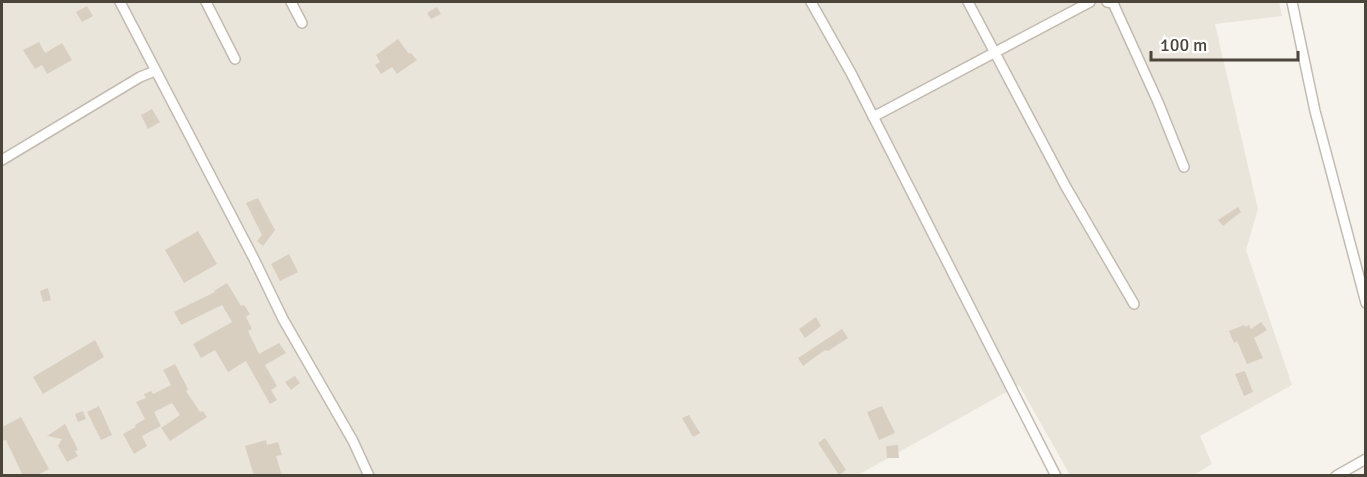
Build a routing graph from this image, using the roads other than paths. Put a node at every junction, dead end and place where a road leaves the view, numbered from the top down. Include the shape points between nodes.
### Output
1 (120, 2) edge
2 (206, 2) edge
3 (291, 2) edge
4 (811, 2) edge
5 (968, 2) edge
6 (1090, 2) edge
7 (1107, 2) edge
8 (1292, 2) edge
9 (302, 23) dead end
10 (996, 53) junction
11 (235, 59) dead end
12 (155, 71) junction
13 (873, 117) junction
14 (2, 160) edge
15 (1184, 167) dead end
16 (1365, 303) edge
17 (1134, 304) dead end
18 (1365, 459) edge
19 (369, 476) edge
20 (1056, 476) edge
21 (1336, 476) edge

1 - 12 street
2 - 11 street
3 - 9 street
4 - 13 street
5 - 10 street
6 - 10 street
7 - 15 street via 1113,3
8 - 16 street
10 - 13 street
10 - 17 street via 1066,187
12 - 14 street
12 - 19 street
13 - 20 street
18 - 21 street

